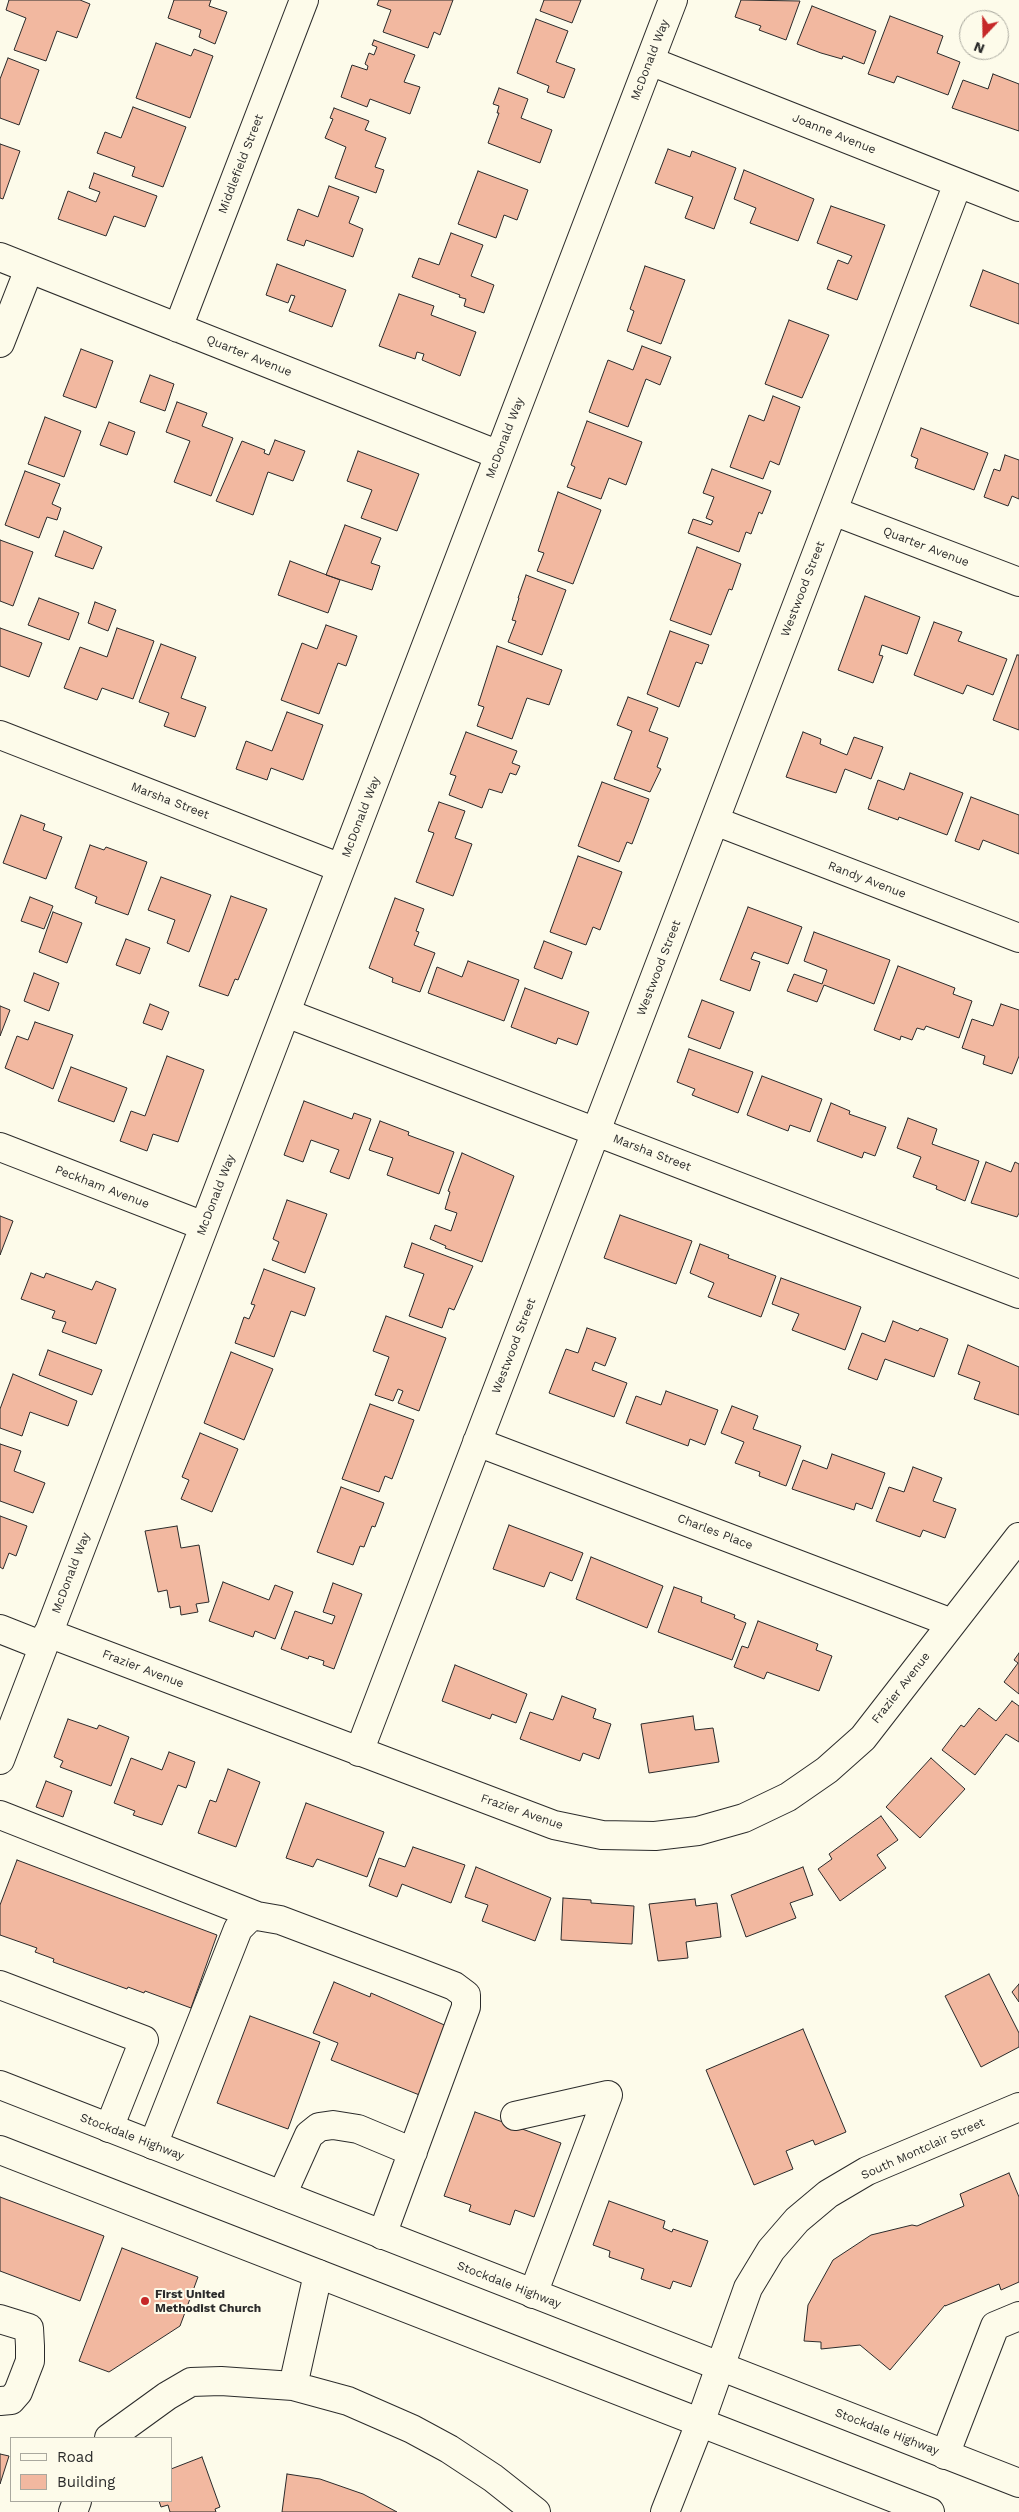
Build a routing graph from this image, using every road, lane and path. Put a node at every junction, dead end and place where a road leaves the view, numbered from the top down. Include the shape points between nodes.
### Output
1 (304, 0) edge
2 (673, 0) edge
3 (650, 61) junction
4 (958, 183) junction
5 (1019, 207) edge
6 (0, 257) edge
7 (29, 268) junction
8 (178, 328) junction
9 (0, 343) edge
10 (499, 455) junction
11 (833, 511) junction
12 (1019, 582) edge
13 (0, 735) edge
14 (715, 821) junction
15 (341, 868) junction
16 (1019, 938) edge
17 (286, 1013) junction
18 (596, 1131) junction
19 (0, 1147) edge
20 (204, 1226) junction
21 (1019, 1294) edge
22 (477, 1442) junction
23 (1019, 1537) edge
24 (952, 1623) junction
25 (0, 1629) edge
26 (46, 1640) junction
27 (359, 1752) junction
28 (0, 1760) edge
29 (0, 1815) edge
30 (257, 1916) junction
31 (0, 1985) edge
32 (0, 2085) edge
33 (1019, 2107) edge
34 (515, 2116) dead end
35 (109, 2128) junction
36 (153, 2145) junction
37 (0, 2150) edge
38 (413, 2152) junction
39 (282, 2196) junction
40 (382, 2235) junction
41 (318, 2274) junction
42 (533, 2294) junction
43 (1019, 2316) edge
44 (0, 2319) edge
45 (721, 2368) junction
46 (293, 2386) junction
47 (0, 2401) edge
48 (700, 2423) junction
49 (110, 2437) edge
50 (945, 2455) junction
51 (1019, 2483) edge
52 (536, 2512) edge
53 (665, 2512) edge
54 (930, 2512) edge

1 - 8 street, Middlefield Street
2 - 3 street, McDonald Way
3 - 4 street, Joanne Avenue
3 - 10 street, McDonald Way
4 - 5 street, Joanne Avenue
4 - 11 street, Westwood Street
6 - 7 street, Quarter Avenue
7 - 8 street, Quarter Avenue
7 - 9 street
8 - 10 street, Quarter Avenue
10 - 15 street, McDonald Way
11 - 12 street, Quarter Avenue
11 - 14 street, Westwood Street
13 - 15 street, Marsha Street
14 - 16 street, Randy Avenue
14 - 18 street, Westwood Street
15 - 17 street, McDonald Way
17 - 18 street, Marsha Street
17 - 20 street, McDonald Way
18 - 21 street, Marsha Street
18 - 22 street, Westwood Street
19 - 20 street, Peckham Avenue
20 - 26 street, McDonald Way
22 - 24 street, Charles Place
22 - 27 street, Westwood Street
23 - 24 street, Frazier Avenue
24 - 27 street, Frazier Avenue via 863,1738 827,1770 788,1797 744,1818 698,1831 655,1836 602,1835 554,1826
25 - 26 street, Frazier Avenue
26 - 27 street, Frazier Avenue
26 - 28 street, McDonald Way
29 - 30 street
30 - 36 street via 249,1918 238,1929
30 - 38 street via 280,1920 454,1986 466,1995 466,2007
31 - 35 street via 144,2040
32 - 35 street, Stockdale Highway
33 - 45 street, South Montclair Street via 867,2172 828,2194 797,2220 771,2250 748,2288
34 - 42 street via 608,2096
35 - 36 street, Stockdale Highway
36 - 39 street, Stockdale Highway
37 - 41 street
38 - 39 street via 358,2129 333,2124 320,2127 309,2135
38 - 40 street
39 - 40 street, Stockdale Highway
40 - 42 street, Stockdale Highway
41 - 46 street
41 - 48 street
42 - 45 street, Stockdale Highway
43 - 50 street via 995,2326
44 - 47 street via 29,2328 30,2346 30,2361 18,2392 10,2400
45 - 48 street, South Montclair Street
45 - 50 street, Stockdale Highway
46 - 49 street via 191,2382
46 - 52 street via 348,2401 412,2429 486,2473
48 - 53 street, South Montclair Street
48 - 54 street
50 - 51 street, Stockdale Highway

